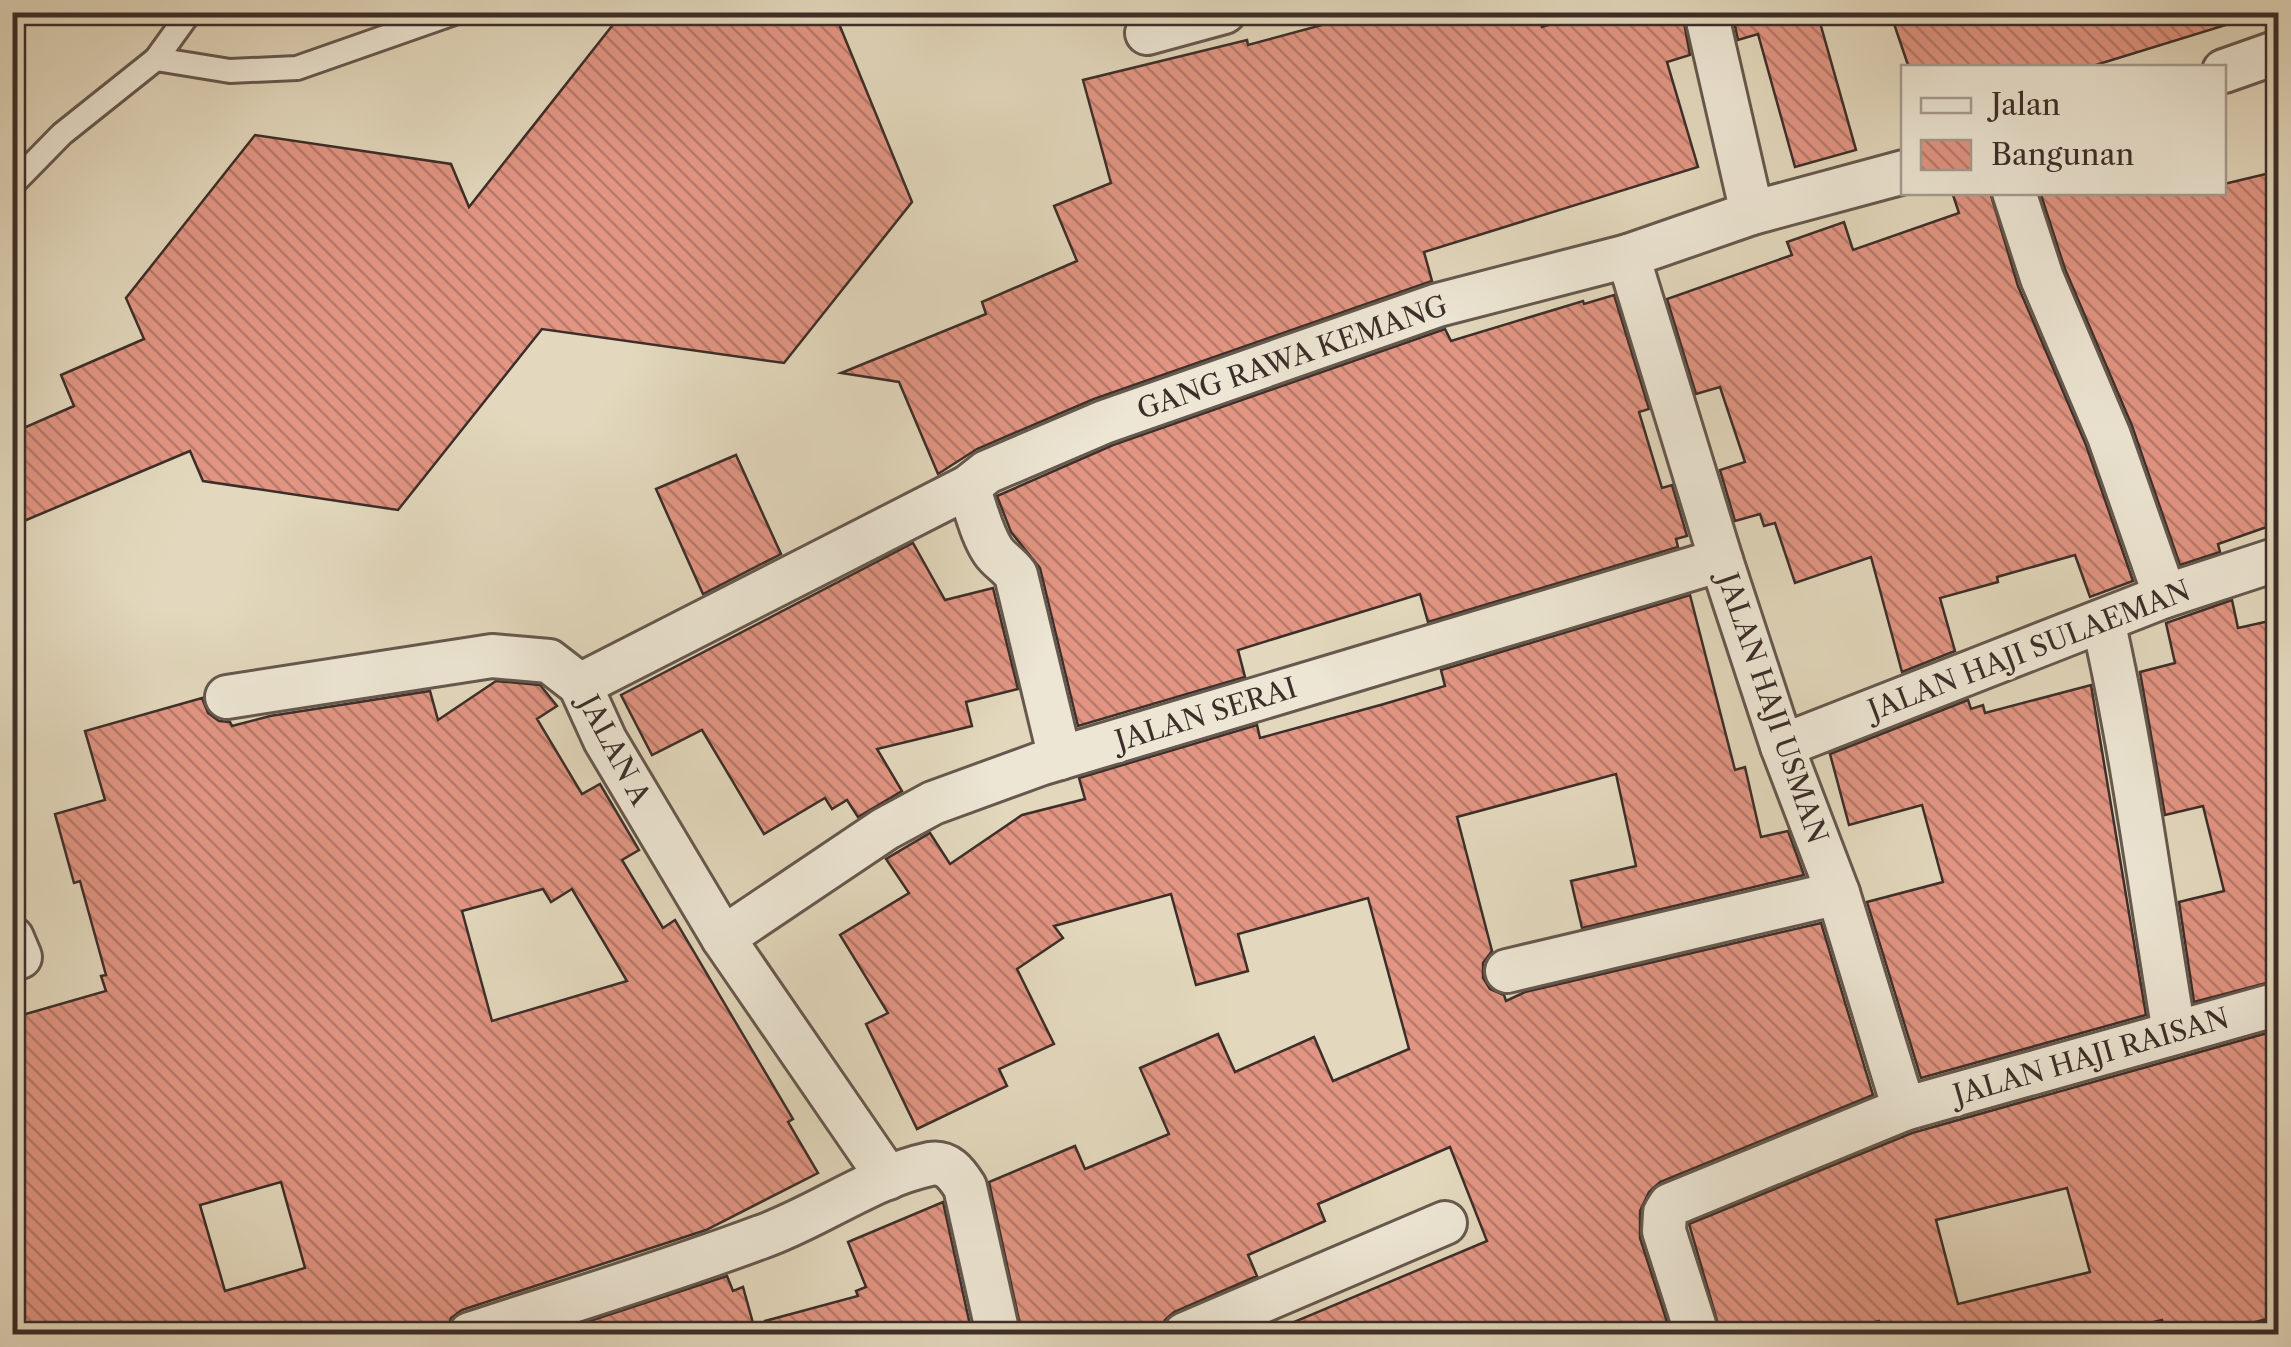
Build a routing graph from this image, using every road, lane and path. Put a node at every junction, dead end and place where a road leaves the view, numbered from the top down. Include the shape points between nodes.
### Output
1 (190, 12) edge
2 (456, 12) edge
3 (1224, 12) edge
4 (1706, 12) edge
5 (1148, 33) dead end
6 (2278, 52) edge
7 (156, 59) junction
8 (2226, 70) edge
9 (1901, 173) edge
10 (12, 185) edge
11 (2015, 195) edge
12 (1752, 213) junction
13 (1628, 256) junction
14 (968, 488) junction
15 (2278, 559) edge
16 (1721, 560) junction
17 (2164, 596) junction
18 (2103, 621) junction
19 (580, 686) junction
20 (227, 697) dead end
21 (1782, 746) junction
22 (1060, 758) junction
23 (1838, 893) junction
24 (723, 938) junction
25 (1507, 971) dead end
26 (2278, 1004) edge
27 (2174, 1032) junction
28 (1904, 1108) junction
29 (888, 1178) junction
30 (1445, 1223) dead end
31 (470, 1334) edge
32 (998, 1334) edge
33 (1185, 1334) edge
34 (1697, 1334) edge

1 - 7 lane
2 - 7 lane via 297,68 230,70
3 - 5 street
4 - 12 street
6 - 8 street
7 - 10 lane via 62,134
9 - 12 street
11 - 17 street
12 - 13 street
13 - 14 street, GANG RAWA KEMANG via 1438,305 1154,404 996,468
13 - 16 street, JALAN HAJI USMAN
14 - 19 street, JALAN A
14 - 22 street via 996,556 1016,575
15 - 17 street, JALAN HAJI SULAEMAN
16 - 21 street, JALAN HAJI USMAN
16 - 22 street, JALAN SERAI
17 - 18 street, JALAN HAJI SULAEMAN
18 - 21 street, JALAN HAJI SULAEMAN
18 - 27 street via 2135,770
19 - 20 street via 549,662 492,656
19 - 24 street, JALAN A
21 - 23 street, JALAN HAJI USMAN
22 - 24 street, JALAN SERAI via 933,803
23 - 25 street
23 - 28 street, JALAN HAJI USMAN
24 - 29 street, JALAN A
26 - 27 street, JALAN HAJI RAISAN
27 - 28 street, JALAN HAJI RAISAN
28 - 34 street via 1670,1205 1662,1223
29 - 31 street via 762,1237
29 - 32 street via 934,1163 954,1170 965,1187
30 - 33 street

